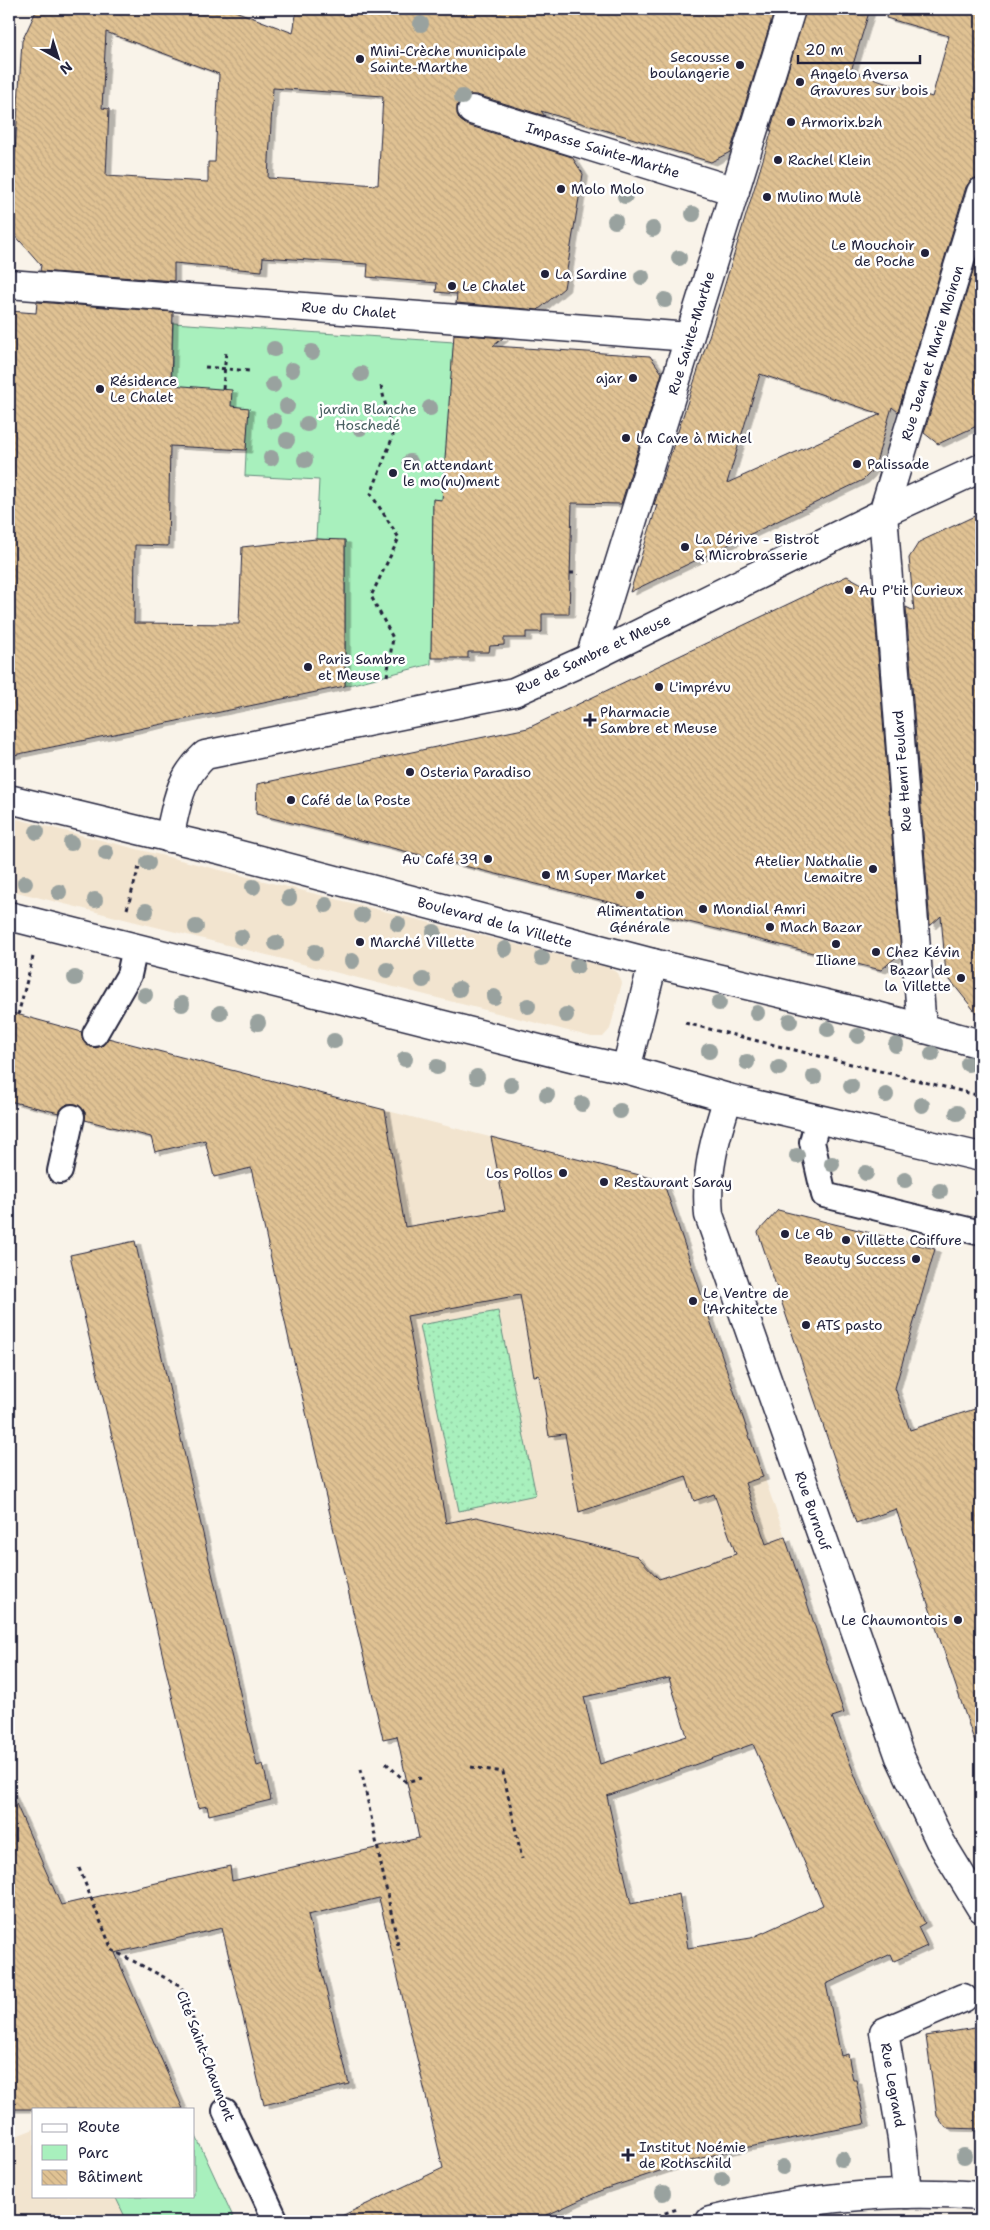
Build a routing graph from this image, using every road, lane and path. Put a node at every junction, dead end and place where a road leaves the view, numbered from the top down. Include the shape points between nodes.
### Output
1 (791, 9) edge
2 (472, 110) dead end
3 (735, 191) junction
4 (981, 192) edge
5 (9, 284) edge
6 (689, 337) junction
7 (226, 351) dead end
8 (205, 367) dead end
9 (224, 368) junction
10 (250, 371) dead end
11 (381, 386) dead end
12 (223, 389) dead end
13 (981, 468) edge
14 (883, 513) junction
15 (590, 658) junction
16 (387, 676) dead end
17 (9, 799) edge
18 (159, 836) junction
19 (9, 916) edge
20 (39, 924) junction
21 (126, 946) junction
22 (653, 963) junction
23 (18, 1015) dead end
24 (685, 1023) dead end
25 (922, 1029) junction
26 (95, 1034) dead end
27 (981, 1044) edge
28 (626, 1069) junction
29 (981, 1096) edge
30 (728, 1098) junction
31 (72, 1117) dead end
32 (818, 1118) junction
33 (981, 1157) edge
34 (60, 1171) dead end
35 (981, 1233) edge
36 (386, 1763) dead end
37 (471, 1767) dead end
38 (361, 1769) dead end
39 (421, 1778) dead end
40 (522, 1859) dead end
41 (79, 1868) dead end
42 (981, 1908) edge
43 (399, 1950) dead end
44 (963, 1998) dead end
45 (225, 2111) joint
46 (907, 2194) junction
47 (981, 2196) edge
48 (666, 2212) dead end
49 (276, 2221) edge
50 (642, 2221) edge
51 (710, 2221) edge

1 - 3 street, Rue Sainte-Marthe
2 - 3 street, Impasse Sainte-Marthe
3 - 6 street, Rue Sainte-Marthe
4 - 14 street, Rue Jean et Marie Moinon
5 - 6 street, Rue du Chalet
6 - 15 street, Rue Sainte-Marthe
7 - 9 path
8 - 9 path
9 - 10 path
9 - 12 path
11 - 16 path via 392,436 371,494 400,538 371,596 393,638
13 - 14 street, Rue de Sambre et Meuse
14 - 15 street, Rue de Sambre et Meuse
14 - 25 street, Rue Henri Feulard
15 - 18 street, Rue de Sambre et Meuse via 514,692 205,755 183,781
17 - 18 street, Boulevard de la Villette
18 - 21 path
18 - 22 street, Boulevard de la Villette
19 - 20 street
20 - 21 street
20 - 23 path via 35,953
21 - 26 lane via 129,975
21 - 28 street
22 - 25 street, Boulevard de la Villette
22 - 28 street
24 - 29 path
25 - 27 street, Boulevard de la Villette
28 - 30 street
30 - 32 street
30 - 42 street, Rue Burnouf via 710,1161 709,1215 900,1757 940,1841
31 - 34 lane
32 - 33 street
32 - 35 lane via 812,1142 824,1195
36 - 39 path via 406,1782
37 - 40 path via 503,1772
38 - 43 path
41 - 45 path, Cité Saint-Chaumont via 112,1950 181,1986
44 - 46 street, Rue Legrand via 884,2032 902,2138
45 - 49 lane, Cité Saint-Chaumont
46 - 47 street
46 - 51 street via 831,2198 754,2210
48 - 50 path

